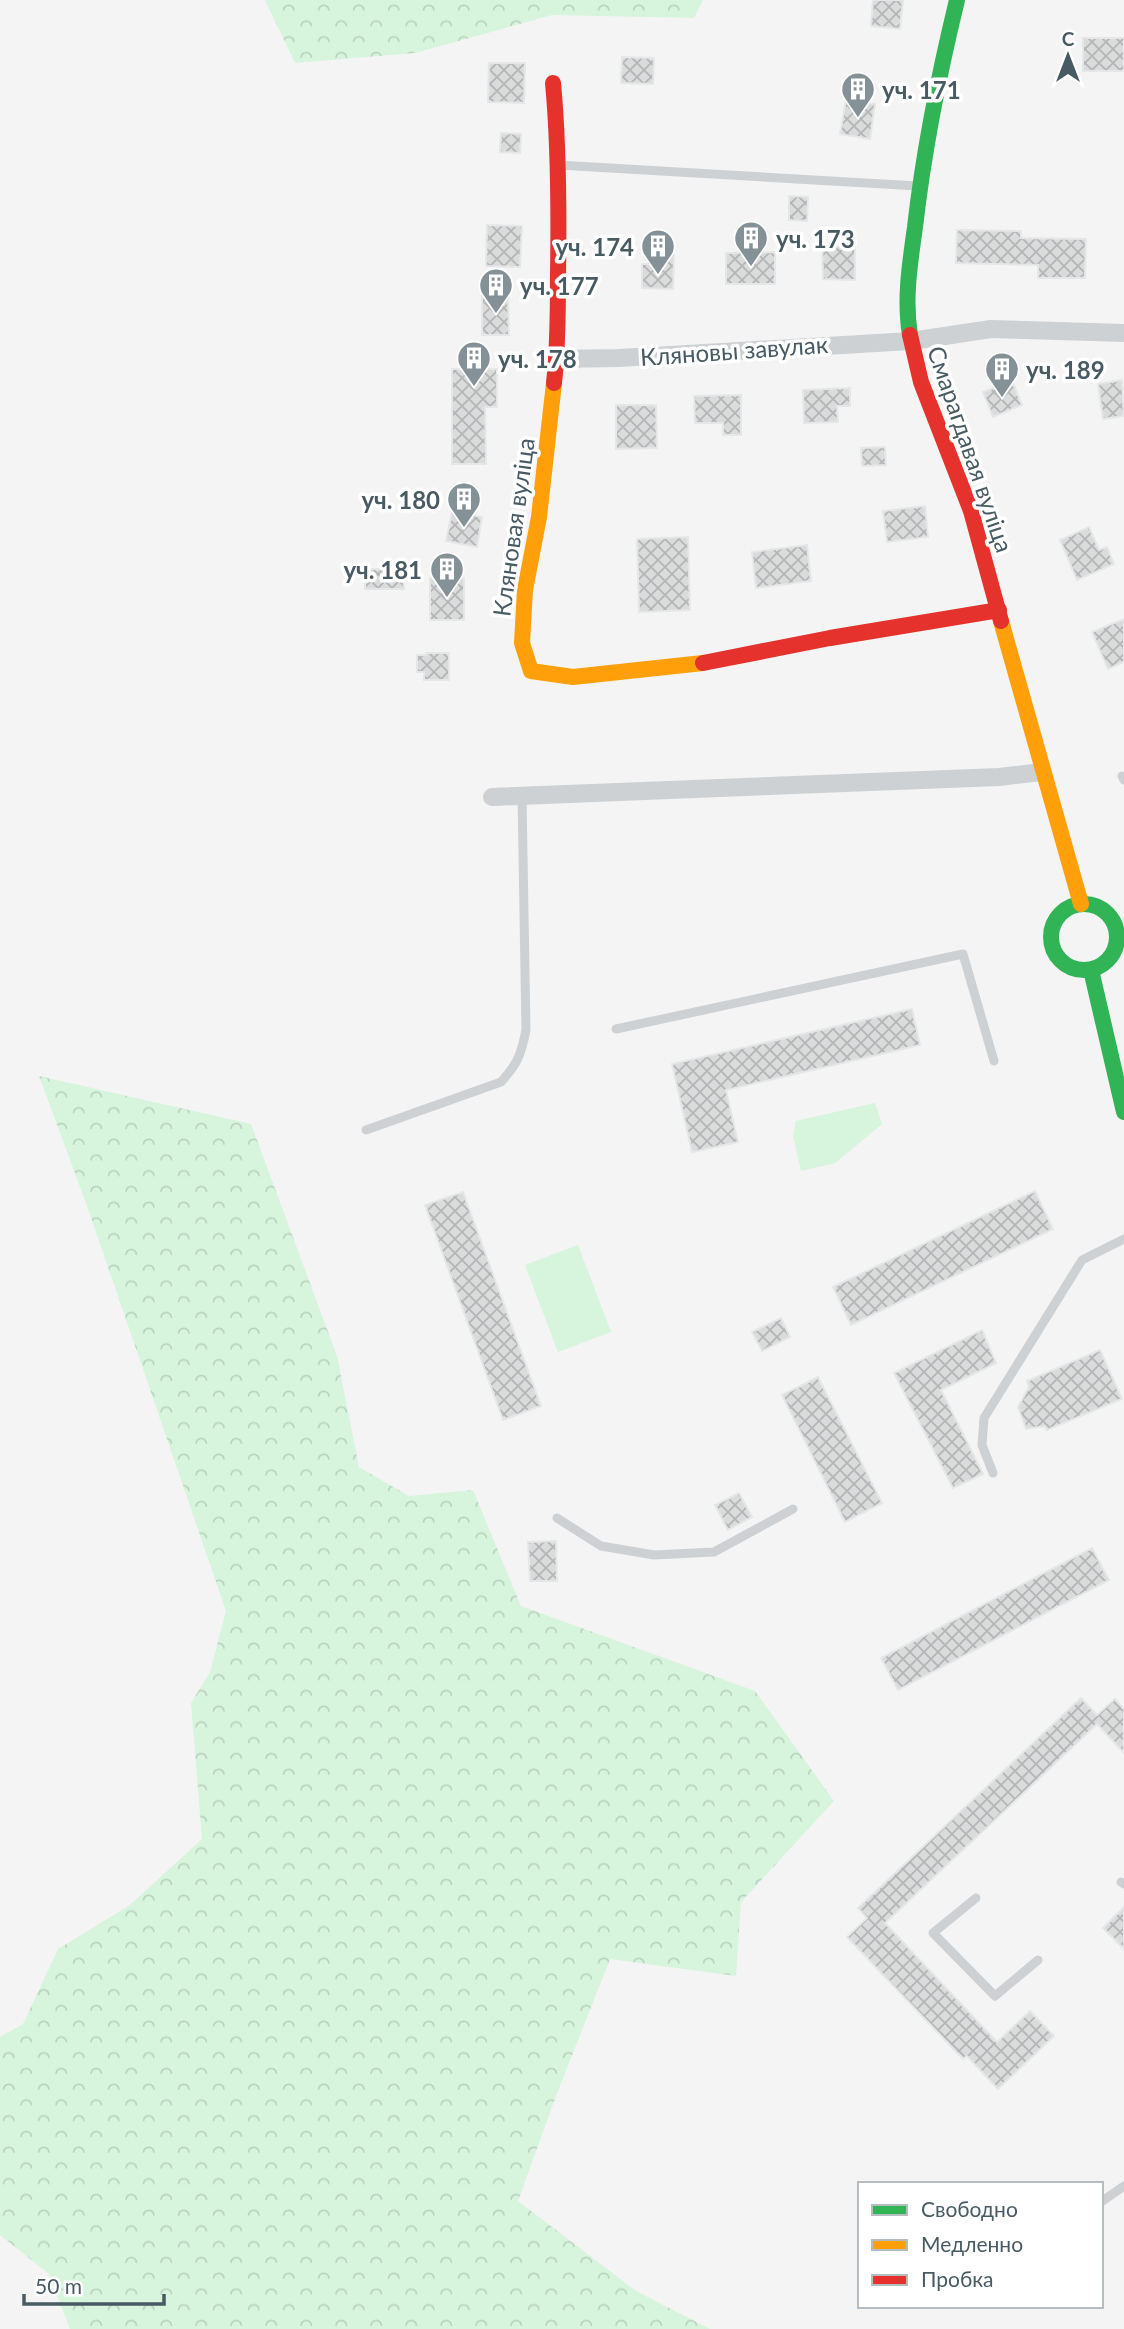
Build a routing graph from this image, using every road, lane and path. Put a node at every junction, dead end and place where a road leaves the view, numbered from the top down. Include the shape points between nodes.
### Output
1 (957, 0) edge
2 (553, 83) dead end
3 (557, 165) junction
4 (919, 186) junction
5 (1124, 333) edge
6 (911, 341) junction
7 (557, 359) junction
8 (999, 610) junction
9 (1042, 772) junction
10 (522, 796) junction
11 (492, 797) dead end
12 (1082, 904) junction
13 (1120, 932) edge
14 (1091, 970) junction
15 (616, 1028) dead end
16 (994, 1061) dead end
17 (1124, 1112) edge
18 (366, 1130) dead end
19 (1124, 1238) edge
20 (993, 1473) dead end
21 (793, 1509) dead end
22 (557, 1518) dead end
23 (976, 1898) dead end
24 (1038, 1960) dead end
25 (1124, 2186) edge
26 (1103, 2201) edge

1 - 4 street, Смарагдавая вуліца via 936,84
2 - 3 street, Кляновая вуліца
3 - 4 lane
3 - 7 street, Кляновая вуліца
4 - 6 street, Смарагдавая вуліца via 909,274
5 - 6 street, Кляновы завулак via 992,329
6 - 7 street, Кляновы завулак
6 - 8 street, Смарагдавая вуліца via 921,382 971,511
7 - 8 street, Кляновая вуліца via 539,517 525,590 522,643 531,671 573,677 713,662
8 - 9 street, Смарагдавая вуліца
9 - 10 street
9 - 12 street, Смарагдавая вуліца
10 - 11 street
10 - 18 lane via 526,1030 521,1055 500,1082
12 - 13 street via 1101,909
12 - 14 street via 1063,912 1054,923 1051,938 1063,964
13 - 14 street via 1111,957
14 - 17 street
15 - 16 lane via 963,954
19 - 20 lane via 1082,1260 984,1418 982,1445
21 - 22 lane via 714,1552 653,1555 601,1546
23 - 24 lane via 933,1933 995,1996
25 - 26 lane

